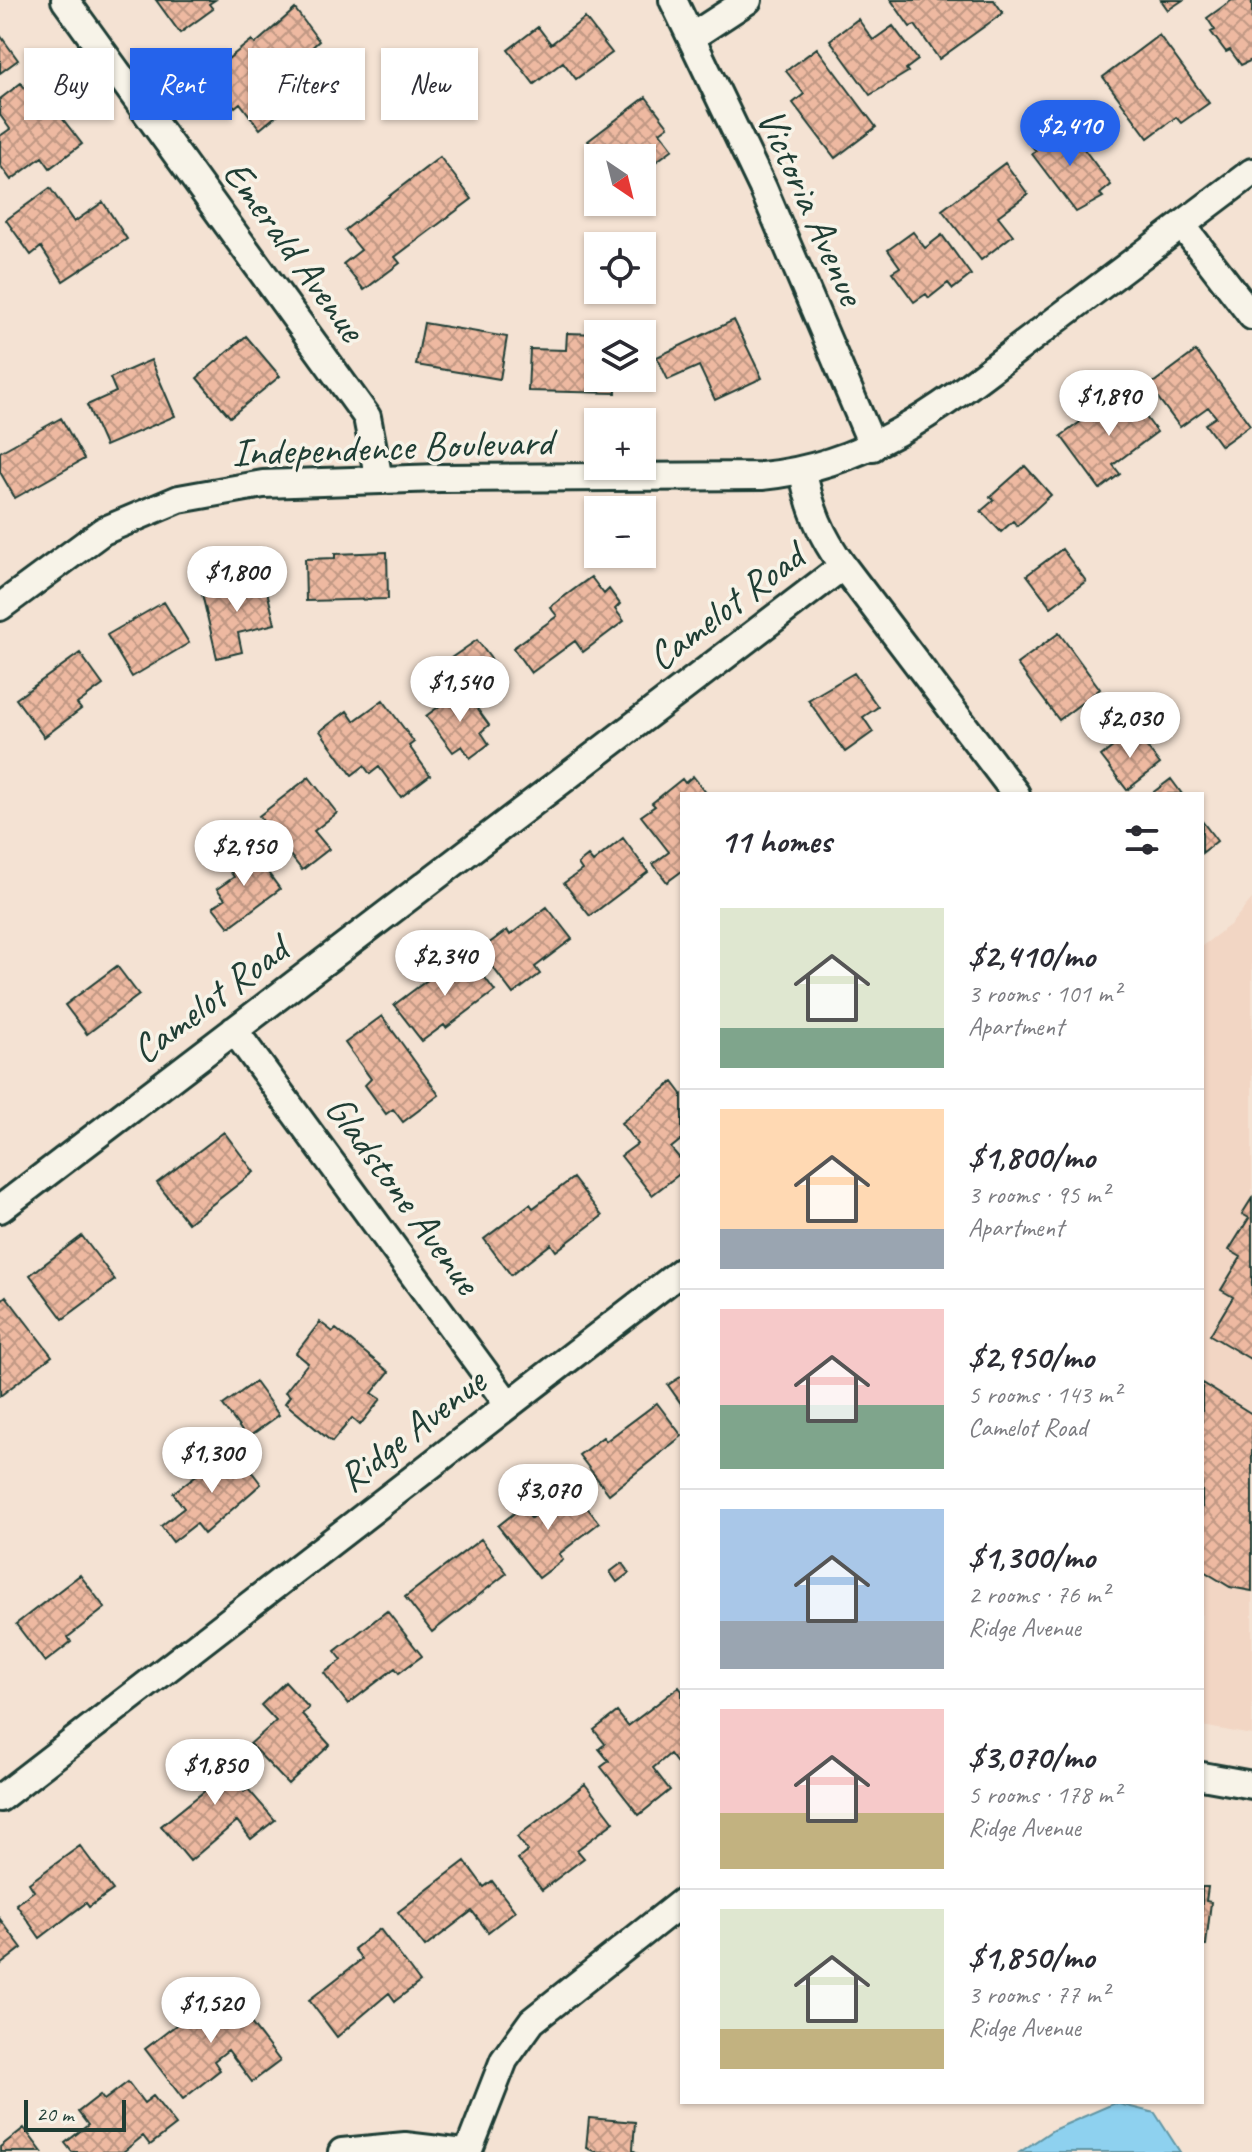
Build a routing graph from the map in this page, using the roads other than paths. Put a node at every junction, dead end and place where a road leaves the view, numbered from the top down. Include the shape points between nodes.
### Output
1 (65, 0) edge
2 (673, 0) edge
3 (748, 0) edge
4 (693, 36) junction
5 (1252, 172) edge
6 (1182, 225) junction
7 (1252, 316) edge
8 (873, 447) junction
9 (803, 472) junction
10 (379, 480) junction
11 (843, 566) junction
12 (0, 607) edge
13 (1014, 792) edge
14 (234, 1030) junction
15 (0, 1209) edge
16 (680, 1273) edge
17 (508, 1404) junction
18 (1204, 1776) edge
19 (1252, 1785) edge
20 (0, 1798) edge
21 (680, 1904) edge
22 (342, 2152) edge
23 (456, 2152) edge
24 (468, 2152) edge

1 - 10 street, Emerald Avenue via 367,417
2 - 4 street, Victoria Avenue
3 - 4 street
4 - 8 street, Victoria Avenue
5 - 6 street, Independence Boulevard
6 - 7 street
6 - 8 street, Independence Boulevard via 926,418
8 - 9 street, Independence Boulevard
9 - 10 street, Independence Boulevard
9 - 11 street, Camelot Road via 822,538
10 - 12 street, Independence Boulevard via 263,484 179,499 103,531
11 - 13 street
11 - 14 street, Camelot Road
14 - 15 street, Camelot Road
14 - 17 street, Gladstone Avenue
16 - 17 street, Ridge Avenue
17 - 20 street, Ridge Avenue
18 - 19 street
21 - 24 street via 532,2021 504,2060
22 - 23 street via 405,2146

